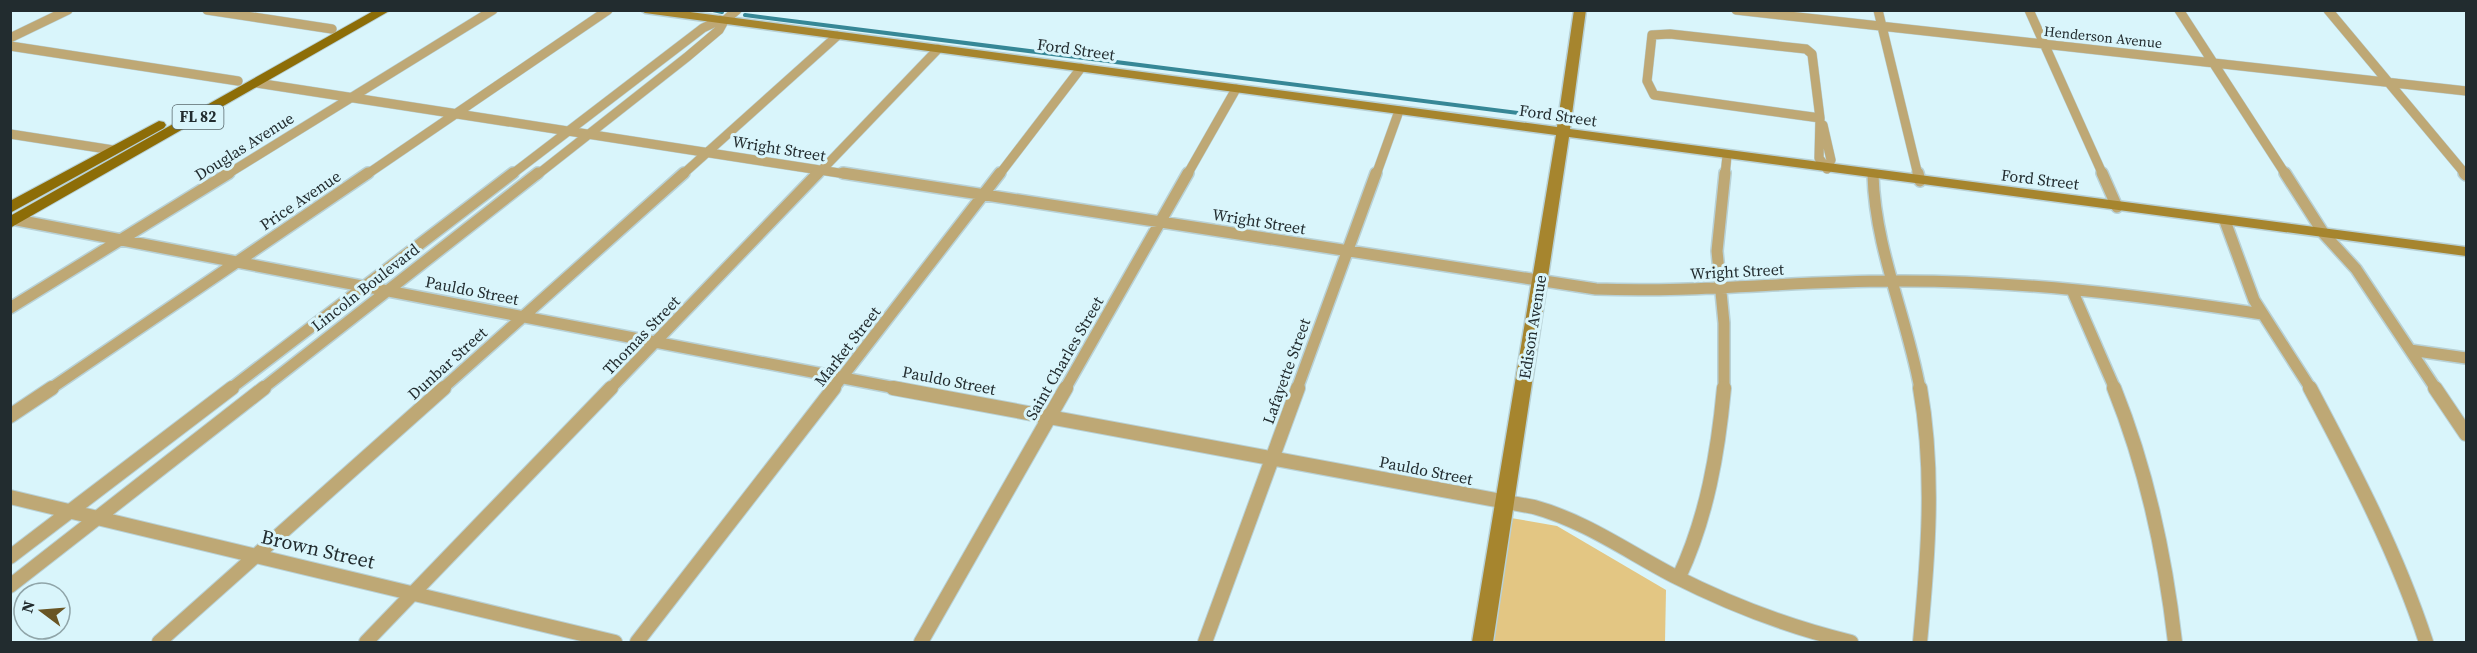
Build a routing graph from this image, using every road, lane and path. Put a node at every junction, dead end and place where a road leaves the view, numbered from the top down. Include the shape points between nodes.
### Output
1 (68, 10) edge
2 (207, 10) edge
3 (365, 10) edge
4 (385, 10) edge
5 (493, 10) edge
6 (608, 10) edge
7 (645, 10) edge
8 (737, 10) edge
9 (1580, 10) edge
10 (1736, 10) edge
11 (1878, 10) edge
12 (2029, 10) edge
13 (2179, 10) edge
14 (2328, 10) edge
15 (722, 21) junction
16 (1882, 27) junction
17 (332, 29) junction
18 (837, 36) junction
19 (10, 38) edge
20 (2044, 45) junction
21 (10, 46) edge
22 (938, 49) junction
23 (2213, 63) junction
24 (1081, 68) junction
25 (256, 77) junction
26 (238, 81) junction
27 (2389, 83) junction
28 (1236, 89) junction
29 (2466, 91) edge
30 (351, 98) junction
31 (1399, 111) junction
32 (456, 114) junction
33 (1820, 118) junction
34 (567, 131) junction
35 (10, 134) edge
36 (1562, 134) junction
37 (587, 135) junction
38 (113, 150) junction
39 (706, 153) junction
40 (1727, 156) junction
41 (1827, 169) junction
42 (820, 171) junction
43 (1873, 175) junction
44 (2466, 176) edge
45 (1920, 181) junction
46 (983, 196) junction
47 (42, 206) junction
48 (2117, 207) junction
49 (13, 217) edge
50 (2225, 221) junction
51 (1160, 222) junction
52 (2324, 234) junction
53 (121, 240) junction
54 (1347, 251) junction
55 (2466, 252) edge
56 (239, 262) junction
57 (1539, 280) junction
58 (1893, 281) junction
59 (365, 286) junction
60 (1721, 288) junction
61 (2072, 290) junction
62 (387, 291) junction
63 (10, 308) edge
64 (2262, 314) junction
65 (521, 318) junction
66 (656, 343) junction
67 (2410, 350) junction
68 (2466, 358) edge
69 (844, 379) junction
70 (10, 417) edge
71 (1049, 417) junction
72 (2466, 434) edge
73 (1272, 460) junction
74 (10, 497) edge
75 (1504, 503) junction
76 (70, 511) junction
77 (97, 518) junction
78 (255, 556) junction
79 (10, 557) edge
80 (1679, 577) junction
81 (10, 586) edge
82 (413, 594) junction
83 (159, 642) edge
84 (366, 642) edge
85 (615, 642) edge
86 (637, 642) edge
87 (921, 642) edge
88 (1205, 642) edge
89 (1482, 642) edge
90 (1851, 642) edge
91 (1920, 642) edge
92 (2175, 642) edge
93 (2426, 642) edge

1 - 19 street
2 - 17 street
3 - 17 main road, FL 82
4 - 25 main road, FL 82
5 - 30 street, Douglas Avenue
6 - 32 street, Price Avenue
7 - 15 street, Ford Street
8 - 15 street, Lincoln Boulevard
9 - 36 street, Edison Avenue
10 - 16 street, Henderson Avenue
11 - 16 street
12 - 20 street
13 - 23 street
14 - 27 street
15 - 18 street, Ford Street
15 - 34 street, Lincoln Boulevard via 703,28
15 - 37 street, Lincoln Boulevard via 718,30
16 - 20 street, Henderson Avenue
16 - 45 street
17 - 25 main road, FL 82
18 - 22 street, Ford Street
18 - 39 street, Dunbar Street
20 - 23 street, Henderson Avenue
20 - 48 street
21 - 26 street
22 - 24 street, Ford Street
22 - 42 street, Thomas Street
23 - 27 street, Henderson Avenue
23 - 52 street
24 - 28 street, Ford Street
24 - 46 street, Market Street
25 - 26 main road, FL 82
25 - 30 street, Wright Street
25 - 47 main road, FL 82
26 - 38 main road, FL 82
27 - 29 street, Henderson Avenue
27 - 44 street
28 - 31 street, Ford Street
28 - 51 street, Saint Charles Street
30 - 32 street, Wright Street
30 - 53 street, Douglas Avenue
31 - 36 street, Ford Street
31 - 54 street, Lafayette Street
32 - 34 street, Wright Street
32 - 56 street, Price Avenue
33 - 33 street via 1812,54 1806,49 1652,35 1647,81 1654,95
33 - 41 street via 1819,158
34 - 37 street, Wright Street
34 - 59 street, Lincoln Boulevard
35 - 38 street
36 - 40 street, Ford Street
36 - 57 street, Edison Avenue
37 - 39 street, Wright Street
37 - 62 street, Lincoln Boulevard
38 - 47 main road via 113,156 60,188
38 - 49 main road, FL 82
39 - 42 street, Wright Street
39 - 65 street, Dunbar Street
40 - 41 street, Ford Street
40 - 60 street via 1718,219
41 - 43 street, Ford Street
42 - 46 street, Wright Street
42 - 66 street, Thomas Street
43 - 45 street, Ford Street
43 - 58 street via 1877,226
45 - 48 street, Ford Street
46 - 51 street, Wright Street
46 - 69 street, Market Street
47 - 49 main road, FL 82
48 - 50 street, Ford Street
49 - 53 street, Pauldo Street
50 - 52 street, Ford Street
50 - 64 street
51 - 54 street, Wright Street
51 - 71 street, Saint Charles Street
52 - 55 street, Ford Street
52 - 67 street via 2356,269
53 - 56 street, Pauldo Street
53 - 63 street, Douglas Avenue
54 - 57 street, Wright Street
54 - 73 street, Lafayette Street
56 - 59 street, Pauldo Street
56 - 70 street, Price Avenue
57 - 60 street, Wright Street via 1626,291
57 - 75 street, Edison Avenue
58 - 60 street, Wright Street
58 - 61 street, Wright Street
58 - 91 street via 1917,367 1927,460 1930,537
59 - 62 street, Pauldo Street
59 - 76 street, Lincoln Boulevard
60 - 80 street via 1725,325 1721,421 1701,517
61 - 64 street, Wright Street
61 - 92 street via 2103,357 2140,461 2153,508
62 - 65 street, Pauldo Street
62 - 77 street, Lincoln Boulevard
64 - 93 street via 2303,374 2344,449 2394,554
65 - 66 street, Pauldo Street
65 - 78 street, Dunbar Street
66 - 69 street, Pauldo Street
66 - 82 street, Thomas Street
67 - 68 street
67 - 72 street
69 - 71 street, Pauldo Street
69 - 86 street, Market Street
71 - 73 street, Pauldo Street
71 - 87 street, Saint Charles Street
73 - 75 street, Pauldo Street
73 - 88 street, Lafayette Street
74 - 76 street, Brown Street
75 - 80 street, Pauldo Street via 1578,520
75 - 89 street, Edison Avenue
76 - 77 street, Brown Street
76 - 79 street, Lincoln Boulevard
77 - 78 street, Brown Street
77 - 81 street, Lincoln Boulevard
78 - 82 street, Brown Street
78 - 83 street, Dunbar Street
80 - 90 street, Pauldo Street via 1755,613
82 - 84 street, Thomas Street
82 - 85 street, Brown Street

